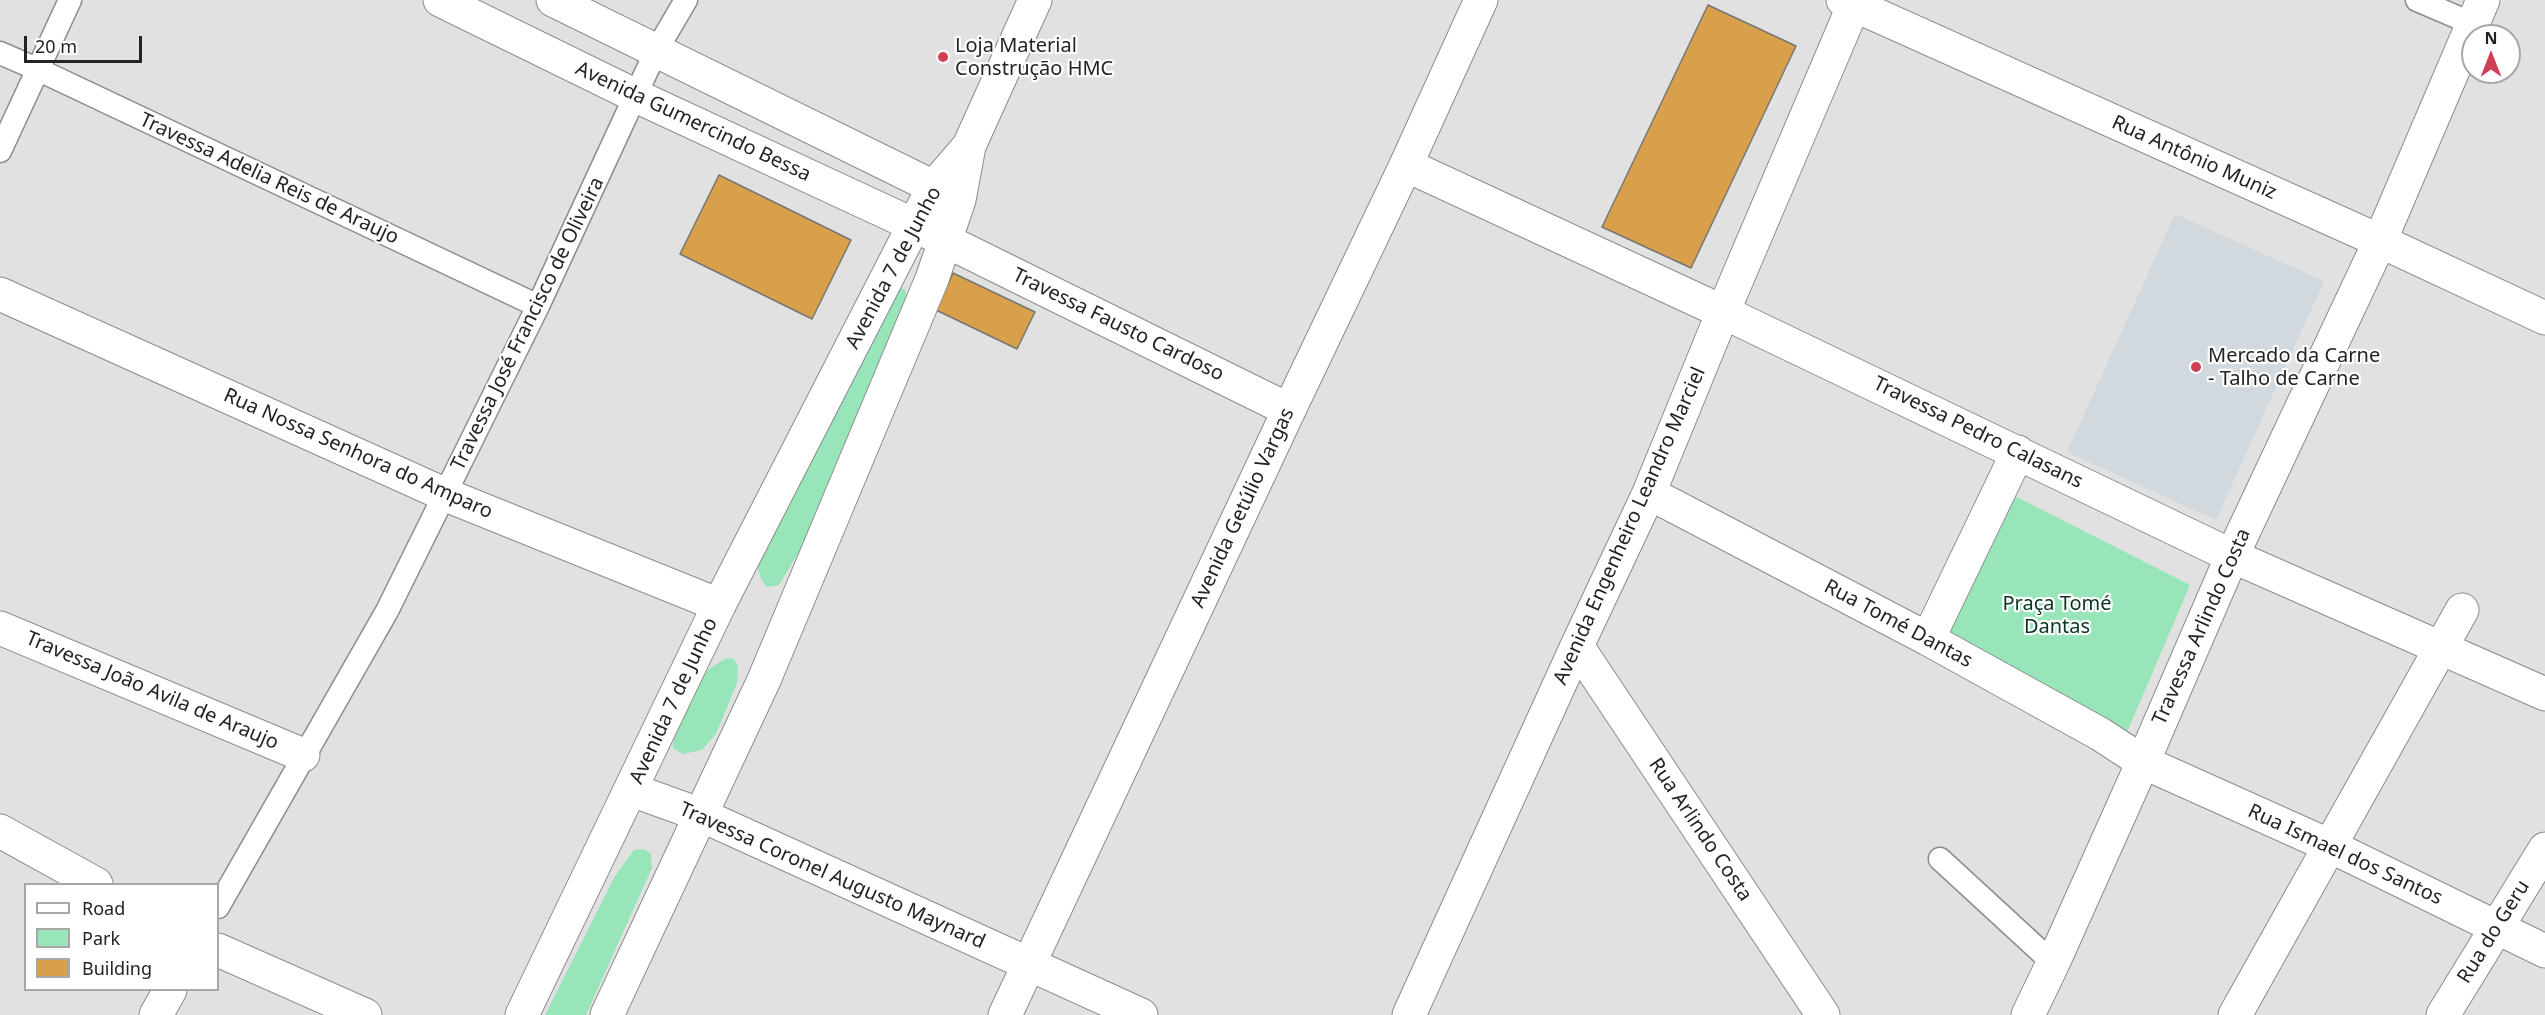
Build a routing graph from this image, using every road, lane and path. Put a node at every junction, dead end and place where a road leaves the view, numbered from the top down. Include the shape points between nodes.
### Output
1 (70, 0) edge
2 (440, 0) edge
3 (553, 0) edge
4 (686, 0) edge
5 (1035, 0) edge
6 (1481, 0) edge
7 (2417, 0) edge
8 (1851, 2) edge
9 (2478, 12) edge
10 (656, 51) junction
11 (0, 53) edge
12 (38, 69) junction
13 (636, 96) junction
14 (0, 151) edge
15 (1407, 165) junction
16 (946, 194) junction
17 (914, 225) junction
18 (946, 241) junction
19 (2380, 241) junction
20 (0, 294) edge
21 (538, 306) junction
22 (1723, 312) junction
23 (2545, 318) edge
24 (1289, 410) junction
25 (2018, 452) junction
26 (1649, 493) junction
27 (446, 495) junction
28 (2232, 556) junction
29 (719, 605) junction
30 (2462, 610) dead end
31 (0, 628) edge
32 (1929, 639) junction
33 (1577, 646) junction
34 (2441, 647) junction
35 (2545, 694) edge
36 (303, 755) junction
37 (2143, 762) junction
38 (632, 789) junction
39 (700, 814) junction
40 (0, 831) edge
41 (2328, 845) junction
42 (2545, 849) edge
43 (1940, 859) dead end
44 (92, 883) edge
45 (219, 905) edge
46 (2497, 926) junction
47 (219, 950) edge
48 (2545, 951) edge
49 (2053, 963) junction
50 (1030, 966) junction
51 (169, 991) edge
52 (156, 1015) edge
53 (365, 1015) edge
54 (522, 1015) edge
55 (608, 1015) edge
56 (1005, 1015) edge
57 (1141, 1015) edge
58 (1409, 1015) edge
59 (1823, 1015) edge
60 (2028, 1015) edge
61 (2235, 1015) edge
62 (2443, 1015) edge

1 - 12 lane
2 - 13 street, Avenida Gumercindo Bessa
3 - 10 street
4 - 10 lane, Travessa José Francisco de Oliveira
5 - 16 street, Avenida 7 de Junho
6 - 15 street, Avenida Getúlio Vargas
7 - 9 lane
8 - 19 street, Rua Antônio Muniz
8 - 22 street, Avenida Engenheiro Leandro Marciel
9 - 19 street, Travessa Arlindo Costa
10 - 13 lane, Travessa José Francisco de Oliveira
10 - 16 street
11 - 12 lane, Travessa Adelia Reis de Araujo
12 - 14 lane
12 - 21 lane, Travessa Adelia Reis de Araujo
13 - 17 street, Avenida Gumercindo Bessa
13 - 21 lane, Travessa José Francisco de Oliveira
15 - 22 street, Travessa Pedro Calasans
15 - 24 street, Avenida Getúlio Vargas
16 - 17 street, Avenida 7 de Junho
16 - 18 street, Avenida 7 de Junho
17 - 18 street, Avenida Gumercindo Bessa
17 - 29 street, Avenida 7 de Junho
18 - 24 street, Travessa Fausto Cardoso
18 - 39 street, Avenida 7 de Junho via 764,680
19 - 23 street, Rua Antônio Muniz
19 - 28 street, Travessa Arlindo Costa
20 - 27 street, Rua Nossa Senhora do Amparo
21 - 27 lane, Travessa José Francisco de Oliveira
22 - 25 street, Travessa Pedro Calasans
22 - 26 street, Avenida Engenheiro Leandro Marciel
24 - 50 street, Avenida Getúlio Vargas
25 - 28 street, Travessa Pedro Calasans
25 - 32 street
26 - 32 street, Rua Tomé Dantas
26 - 33 street, Avenida Engenheiro Leandro Marciel
27 - 29 street, Rua Nossa Senhora do Amparo
27 - 36 lane, Travessa José Francisco de Oliveira via 387,611
28 - 34 street, Travessa Pedro Calasans
28 - 37 street, Travessa Arlindo Costa
29 - 38 street, Avenida 7 de Junho
30 - 34 street
31 - 36 street, Travessa João Avila de Araujo
32 - 37 street, Rua Tomé Dantas
33 - 58 street, Avenida Engenheiro Leandro Marciel
33 - 59 street, Rua Arlindo Costa
34 - 35 street, Travessa Pedro Calasans
34 - 41 street
36 - 45 lane, Travessa José Francisco de Oliveira
37 - 41 street, Rua Ismael dos Santos
37 - 49 street, Travessa Arlindo Costa
38 - 39 street, Travessa Coronel Augusto Maynard
38 - 54 street, Avenida 7 de Junho
39 - 50 street, Travessa Coronel Augusto Maynard
39 - 55 street, Avenida 7 de Junho
40 - 44 street
41 - 46 street, Rua Ismael dos Santos
41 - 61 street
42 - 46 street, Rua do Geru
43 - 49 lane
46 - 48 street, Rua Ismael dos Santos
46 - 62 street, Rua do Geru
47 - 53 street
49 - 60 street, Travessa Arlindo Costa
50 - 56 street, Avenida Getúlio Vargas
50 - 57 street, Travessa Coronel Augusto Maynard
51 - 52 street

